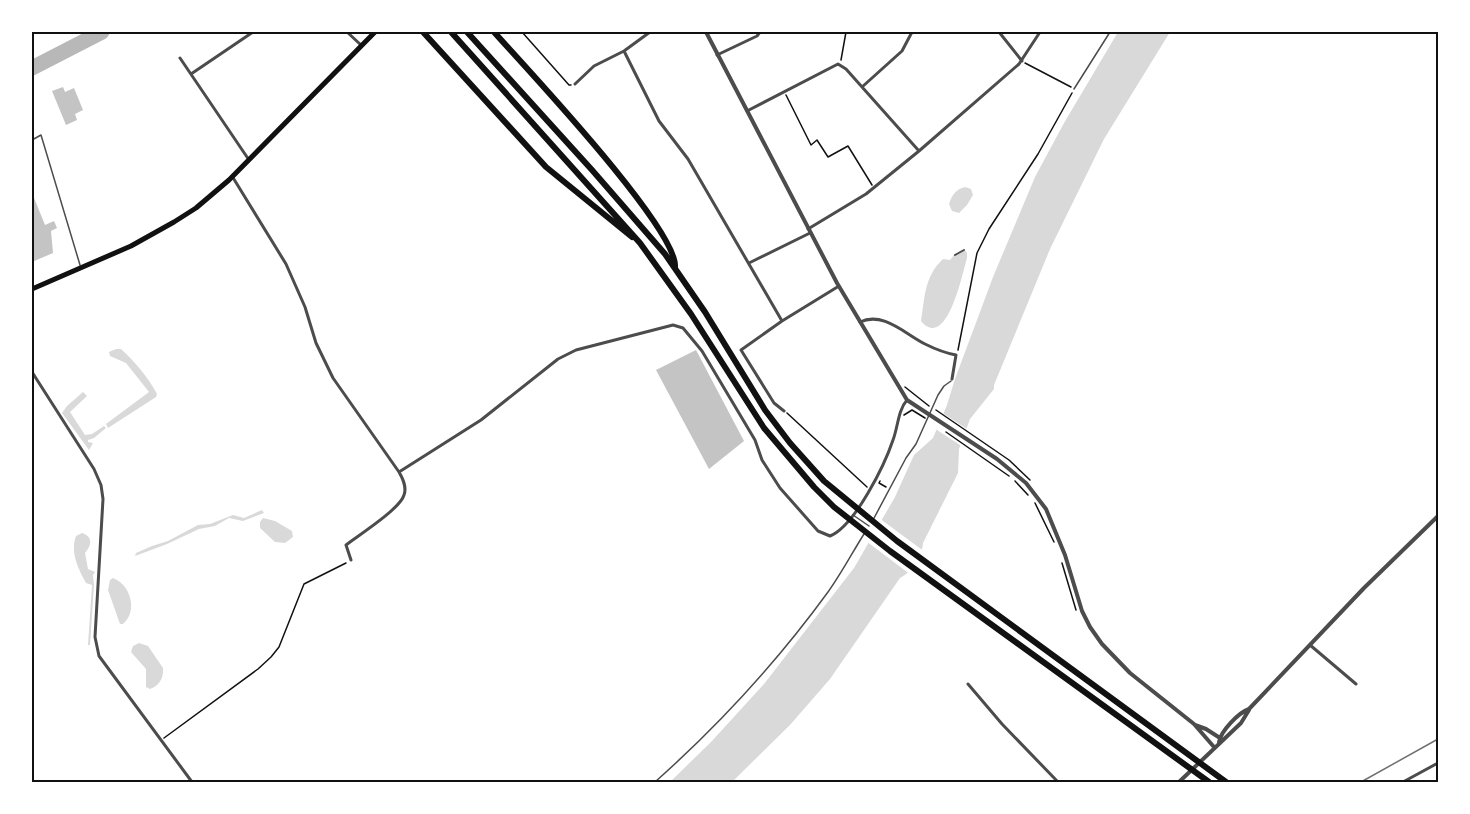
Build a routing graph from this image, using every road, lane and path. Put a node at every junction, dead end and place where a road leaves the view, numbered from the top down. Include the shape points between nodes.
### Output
1 (253, 32) edge
2 (347, 32) edge
3 (375, 32) edge
4 (423, 32) edge
5 (451, 32) edge
6 (467, 32) edge
7 (494, 32) edge
8 (522, 32) edge
9 (650, 32) edge
10 (706, 32) edge
11 (760, 32) edge
12 (846, 32) edge
13 (912, 32) edge
14 (999, 32) edge
15 (1040, 32) edge
16 (1110, 32) edge
17 (362, 45) junction
18 (624, 51) junction
19 (717, 55) junction
20 (180, 58) dead end
21 (1022, 60) junction
22 (841, 64) junction
23 (191, 74) junction
24 (575, 84) joint
25 (861, 88) junction
26 (1074, 89) junction
27 (784, 91) junction
28 (747, 111) junction
29 (32, 140) edge
30 (918, 151) junction
31 (249, 160) junction
32 (231, 178) junction
33 (874, 188) junction
34 (809, 231) junction
35 (640, 243) junction
36 (964, 250) dead end
37 (956, 255) dead end
38 (749, 263) junction
39 (81, 268) junction
40 (675, 268) junction
41 (839, 286) junction
42 (32, 289) edge
43 (782, 321) junction
44 (860, 322) junction
45 (959, 346) dead end
46 (32, 372) edge
47 (952, 380) joint
48 (902, 383) dead end
49 (907, 400) junction
50 (912, 410) dead end
51 (784, 411) joint
52 (926, 419) dead end
53 (941, 429) dead end
54 (399, 472) junction
55 (1029, 479) dead end
56 (879, 483) dead end
57 (890, 489) junction
58 (870, 490) junction
59 (1029, 495) dead end
60 (1034, 502) dead end
61 (852, 514) junction
62 (1438, 516) edge
63 (869, 526) junction
64 (1054, 542) dead end
65 (351, 560) joint
66 (1061, 560) dead end
67 (1078, 615) dead end
68 (1310, 645) junction
69 (968, 684) dead end
70 (1356, 684) dead end
71 (1194, 724) junction
72 (161, 740) junction
73 (1220, 740) junction
74 (1214, 747) junction
75 (1438, 763) edge
76 (192, 783) edge
77 (655, 783) edge
78 (1058, 783) edge
79 (1179, 783) edge
80 (1209, 783) edge
81 (1226, 783) edge
82 (1403, 783) edge

1 - 23 street
2 - 17 street
3 - 17 main road
4 - 35 highway via 546,167
5 - 35 highway
6 - 40 highway via 639,222
7 - 40 highway via 621,177 667,245
8 - 24 path via 569,85
9 - 18 street
10 - 19 street
11 - 19 street
12 - 22 path
13 - 25 street via 902,51
14 - 21 street
15 - 21 street
16 - 26 lane
17 - 31 main road
18 - 24 street via 594,66
18 - 38 street via 659,121 688,159
19 - 28 street
20 - 23 street
21 - 26 path
21 - 30 street
22 - 25 street
22 - 27 street
23 - 31 street
25 - 30 street
26 - 45 path via 977,253
27 - 28 street
27 - 33 path via 811,145 817,140 828,157 848,146
28 - 34 street
29 - 39 lane via 41,135
30 - 33 street
31 - 32 main road
32 - 39 main road via 174,222
32 - 54 street via 286,264 333,378
33 - 34 street
34 - 38 street
34 - 41 street
35 - 80 highway via 692,314 764,428 834,507
36 - 37 street
38 - 43 street
39 - 42 main road
40 - 81 highway via 765,410 805,460 841,496
41 - 43 street
41 - 44 street
43 - 51 street via 741,350
44 - 47 street via 876,318 925,344 956,355
44 - 49 street
46 - 72 street via 101,485 103,512 95,637 99,656
47 - 57 lane via 938,395
48 - 55 path via 926,404 1009,460
49 - 58 street via 884,465
49 - 71 street via 1019,476 1046,509 1082,611 1102,644 1130,673
50 - 52 path
51 - 58 path
53 - 59 path
54 - 61 street via 481,420 558,359 576,350 673,325 683,328 702,351 780,488 818,531 830,536 837,533
54 - 65 street via 405,487 404,498 346,545
56 - 57 path
57 - 63 lane
58 - 61 street
60 - 64 path
61 - 63 lane
62 - 68 street
63 - 77 lane via 829,591 782,653 741,700
65 - 72 path via 304,584 279,647 265,664
66 - 67 path
68 - 70 street
68 - 73 street via 1249,709 1241,723
69 - 78 street
71 - 73 street
71 - 74 street
72 - 76 street
73 - 74 street
74 - 79 street
75 - 82 street

